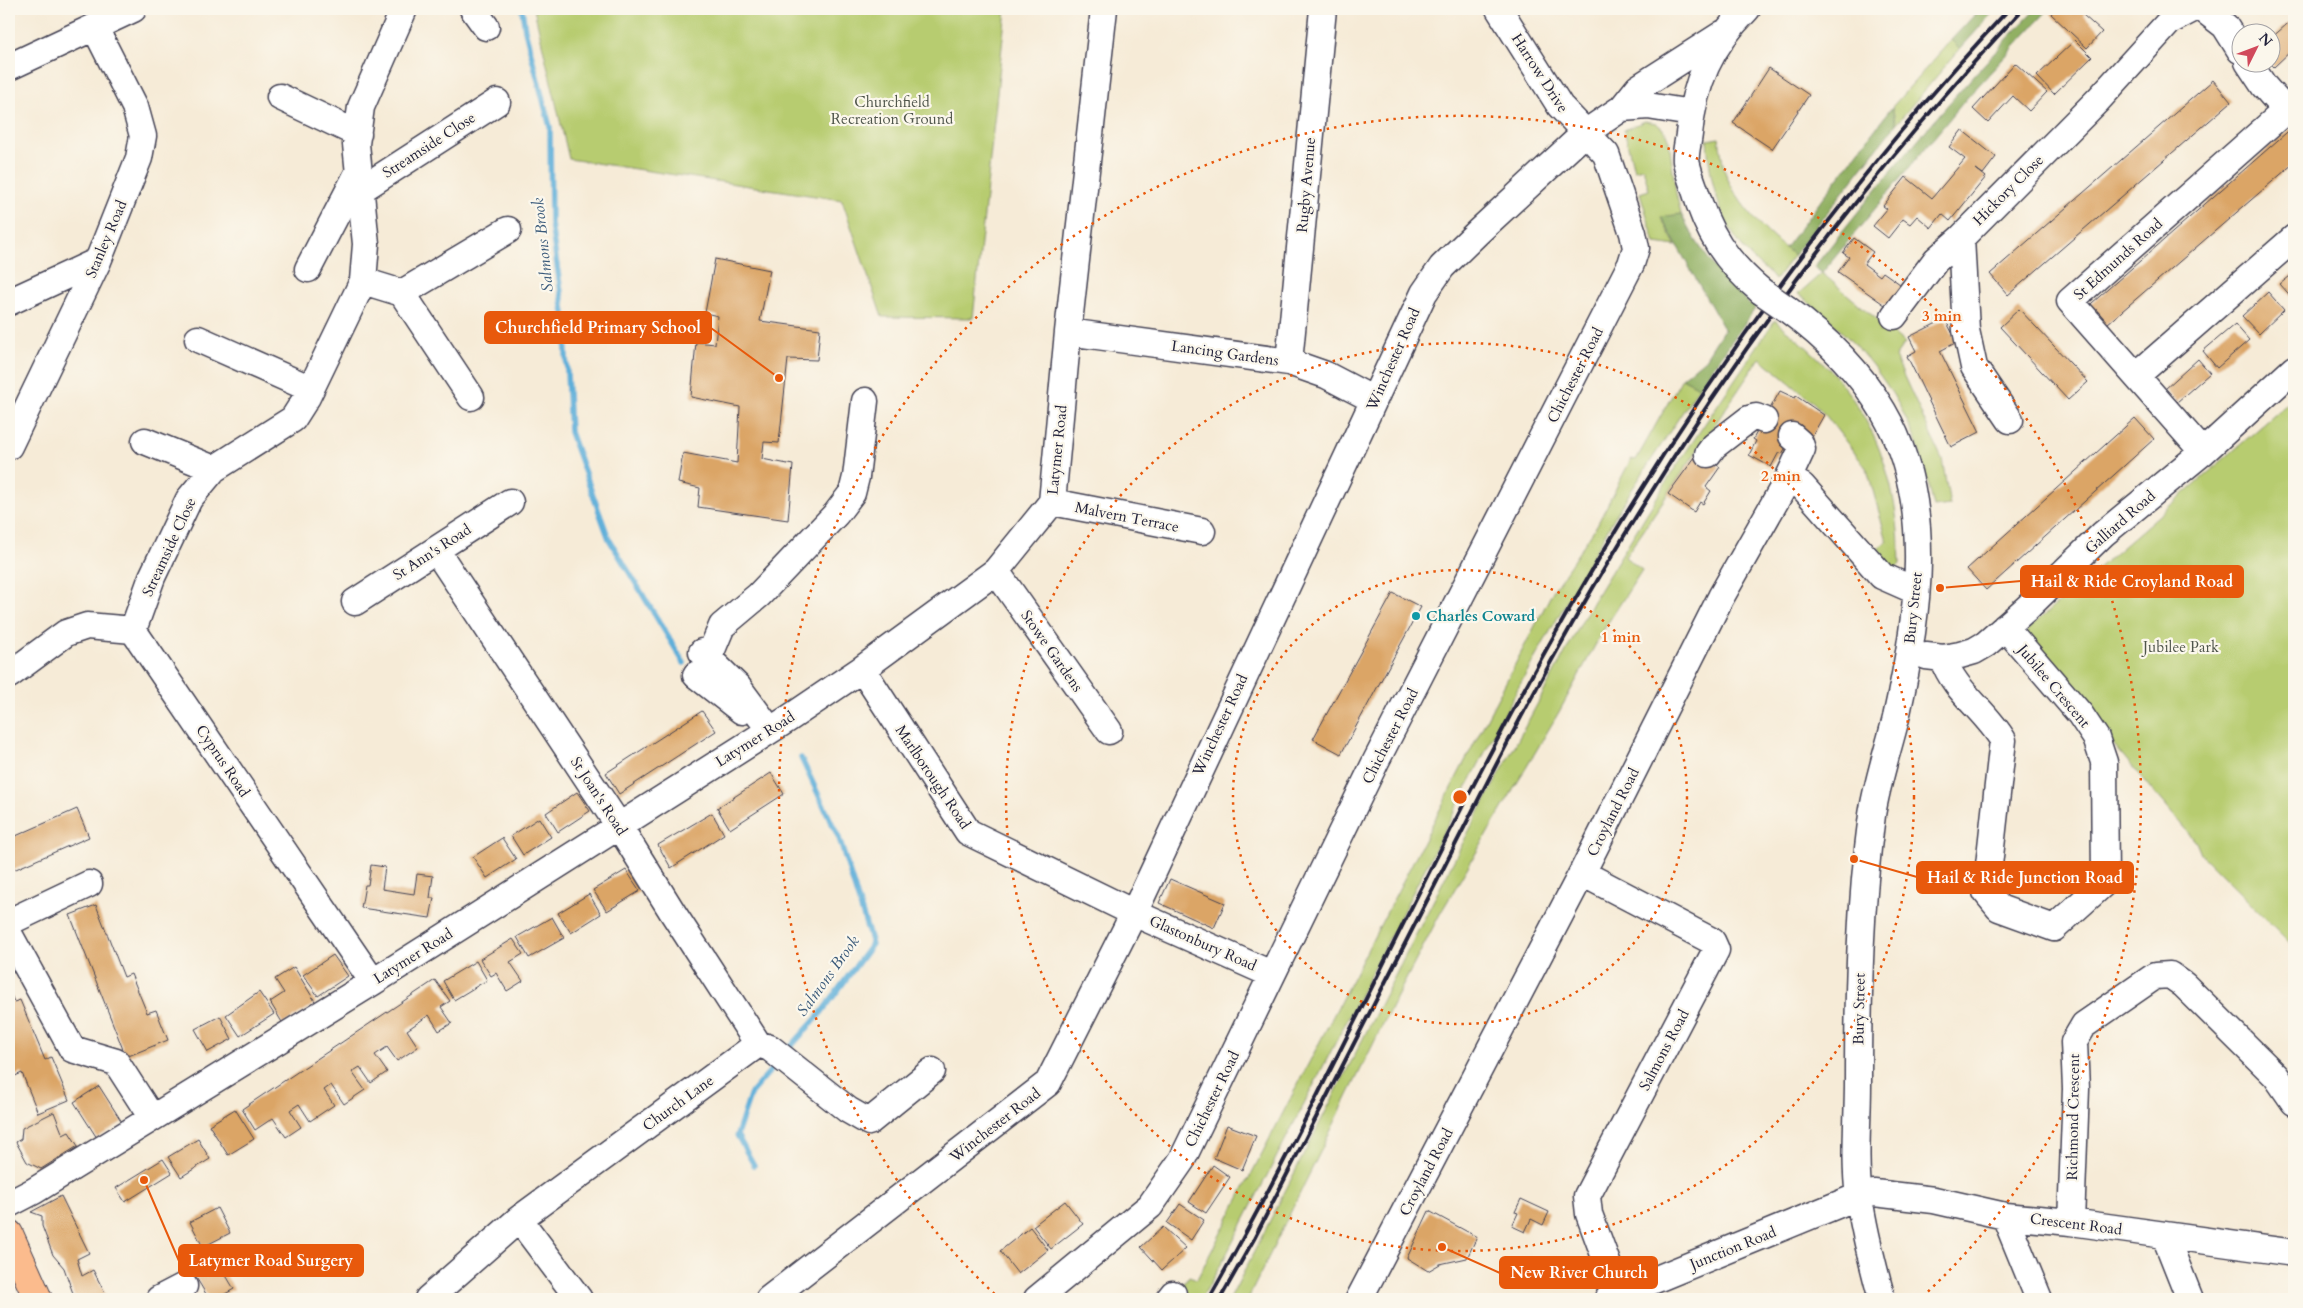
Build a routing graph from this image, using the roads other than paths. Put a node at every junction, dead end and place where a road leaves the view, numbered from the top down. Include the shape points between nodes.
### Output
1 (133, 9) edge
2 (404, 9) edge
3 (1104, 9) edge
4 (1323, 9) edge
5 (1499, 9) edge
6 (1746, 9) edge
7 (2193, 9) edge
8 (2203, 9) edge
9 (95, 28) junction
10 (1724, 33) junction
11 (2230, 34) edge
12 (9, 67) edge
13 (1668, 68) junction
14 (2255, 72) edge
15 (1696, 86) junction
16 (280, 97) dead end
17 (497, 102) dead end
18 (2290, 107) edge
19 (1622, 108) junction
20 (1691, 113) junction
21 (1585, 133) junction
22 (358, 134) junction
23 (361, 180) junction
24 (508, 230) dead end
25 (1962, 238) junction
26 (2294, 238) edge
27 (98, 260) junction
28 (308, 269) dead end
29 (363, 281) junction
30 (402, 293) junction
31 (9, 302) edge
32 (1894, 316) dead end
33 (1068, 332) junction
34 (198, 339) dead end
35 (1289, 362) junction
36 (2294, 369) edge
37 (2137, 375) junction
38 (311, 389) junction
39 (471, 397) dead end
40 (1374, 400) junction
41 (865, 401) dead end
42 (1764, 420) dead end
43 (2010, 420) dead end
44 (1792, 436) dead end
45 (145, 441) dead end
46 (9, 446) edge
47 (2203, 452) junction
48 (1708, 454) dead end
49 (214, 469) junction
50 (1788, 479) junction
51 (510, 502) dead end
52 (1052, 502) junction
53 (1202, 531) dead end
54 (436, 550) junction
55 (996, 571) junction
56 (1916, 591) junction
57 (355, 602) dead end
58 (2005, 627) junction
59 (133, 630) junction
60 (1908, 653) junction
61 (1943, 658) junction
62 (862, 669) junction
63 (9, 675) edge
64 (1109, 731) dead end
65 (766, 733) junction
66 (619, 826) junction
67 (1582, 873) junction
68 (89, 884) dead end
69 (1134, 913) junction
70 (9, 922) edge
71 (9, 934) edge
72 (1271, 974) junction
73 (374, 982) junction
74 (764, 1046) junction
75 (932, 1071) dead end
76 (2294, 1102) edge
77 (152, 1118) junction
78 (1859, 1196) junction
79 (9, 1204) edge
80 (2005, 1216) junction
81 (519, 1219) junction
82 (2071, 1222) junction
83 (9, 1234) edge
84 (2165, 1236) junction
85 (2294, 1253) edge
86 (184, 1286) dead end
87 (1614, 1297) edge
88 (38, 1299) edge
89 (159, 1299) edge
90 (428, 1299) edge
91 (579, 1299) edge
92 (769, 1299) edge
93 (1038, 1299) edge
94 (1360, 1299) edge
95 (1882, 1299) edge
96 (2039, 1299) edge
97 (2190, 1299) edge

1 - 9 street
2 - 22 street, Streamside Close via 361,108
3 - 33 street, Latymer Road
4 - 35 street, Rugby Avenue
5 - 21 street, Harrow Drive via 1560,106
6 - 10 street, Bury Street
7 - 25 street, Hickory Close via 2170,20 2098,100
8 - 11 street
9 - 12 street
9 - 27 street, Stanley Road via 135,107 143,136 139,158
10 - 13 street, Winchester Road
10 - 15 street, Bury Street
13 - 15 street via 1684,74
13 - 19 street, Winchester Road via 1638,88
14 - 18 street via 2264,86
15 - 20 street, Bury Street
16 - 22 street
17 - 23 street, Streamside Close
18 - 37 street, St Edmunds Road via 2070,301
19 - 20 street, Winchester Road via 1648,106
19 - 21 street, Winchester Road
20 - 56 street, Bury Street, bridge via 1686,160 1702,215 1727,259 1741,274 1828,342 1884,412 1910,482 1918,538
21 - 40 street, Winchester Road via 1442,267 1411,317
21 - 72 street, Chichester Road via 1602,147 1611,164 1634,234 1636,248 1631,264 1376,761
22 - 23 street, Streamside Close via 356,144
23 - 28 street, Streamside Close
23 - 29 street, Streamside Close via 366,244
24 - 30 street
25 - 32 street via 1936,260
25 - 43 street, Hickory Close via 1966,330 1974,367
26 - 37 street
27 - 31 street
27 - 46 street, Stanley Road
29 - 30 street
29 - 38 street, Streamside Close
30 - 39 street
33 - 35 street, Lancing Gardens
33 - 52 street, Latymer Road
34 - 38 street
35 - 40 street, Lancing Gardens via 1326,375
36 - 47 street, Galliard Road
37 - 47 street, St Edmunds Road
38 - 49 street, Streamside Close via 293,419
40 - 69 street, Winchester Road
41 - 65 street via 852,494 759,596 722,626 706,656 738,687
42 - 48 street via 1750,419
44 - 50 street, Croyland Road via 1802,449
45 - 49 street
47 - 58 street, Galliard Road via 2102,534
49 - 59 street, Streamside Close via 189,499 152,577
50 - 56 street via 1802,486 1882,576
50 - 67 street, Croyland Road via 1721,597
51 - 54 street, St Ann's Road
52 - 53 street, Malvern Terrace
52 - 55 street, Latymer Road
54 - 57 street, St Ann's Road
54 - 66 street, St Joan's Road
55 - 62 street, Latymer Road
55 - 64 street, Stowe Gardens
56 - 60 street, Bury Street
58 - 61 street, Galliard Road via 1974,651
58 - 61 street, Jubilee Crescent via 2080,714 2096,738 2104,762 2105,882 2054,928 1999,908 1986,892 2004,740 1995,725 1948,672
59 - 63 street via 87,626 66,633
59 - 73 street, Cyprus Road
60 - 61 street, Galliard Road
60 - 78 street, Bury Street via 1872,813 1860,946
62 - 65 street, Latymer Road
62 - 69 street, Marlborough Road via 968,832
65 - 66 street, Latymer Road
66 - 73 street, Latymer Road
66 - 74 street, St Joan's Road via 673,913
67 - 87 street, Salmons Road via 1712,941 1716,950 1587,1196 1589,1214
67 - 94 street, Croyland Road
68 - 70 street
69 - 72 street, Glastonbury Road
69 - 92 street, Winchester Road via 1048,1084
71 - 77 street via 72,1049 116,1062
72 - 93 street, Chichester Road via 1182,1160 1167,1184 1130,1225
73 - 77 street, Latymer Road
74 - 75 street via 848,1110 869,1122
74 - 81 street, Church Lane
76 - 82 street, Richmond Crescent via 2276,1076 2184,985 2170,975 2156,976 2084,1025 2074,1042 2076,1089
77 - 79 street, Latymer Road
78 - 80 street, Crescent Road via 1874,1193 1934,1200
78 - 87 street, Junction Road
78 - 95 street, Bury Street
80 - 82 street, Crescent Road
80 - 96 street
81 - 90 street, Church Lane
81 - 91 street
82 - 84 street, Crescent Road
83 - 88 main road
84 - 85 street, Crescent Road
84 - 97 street
86 - 89 street

